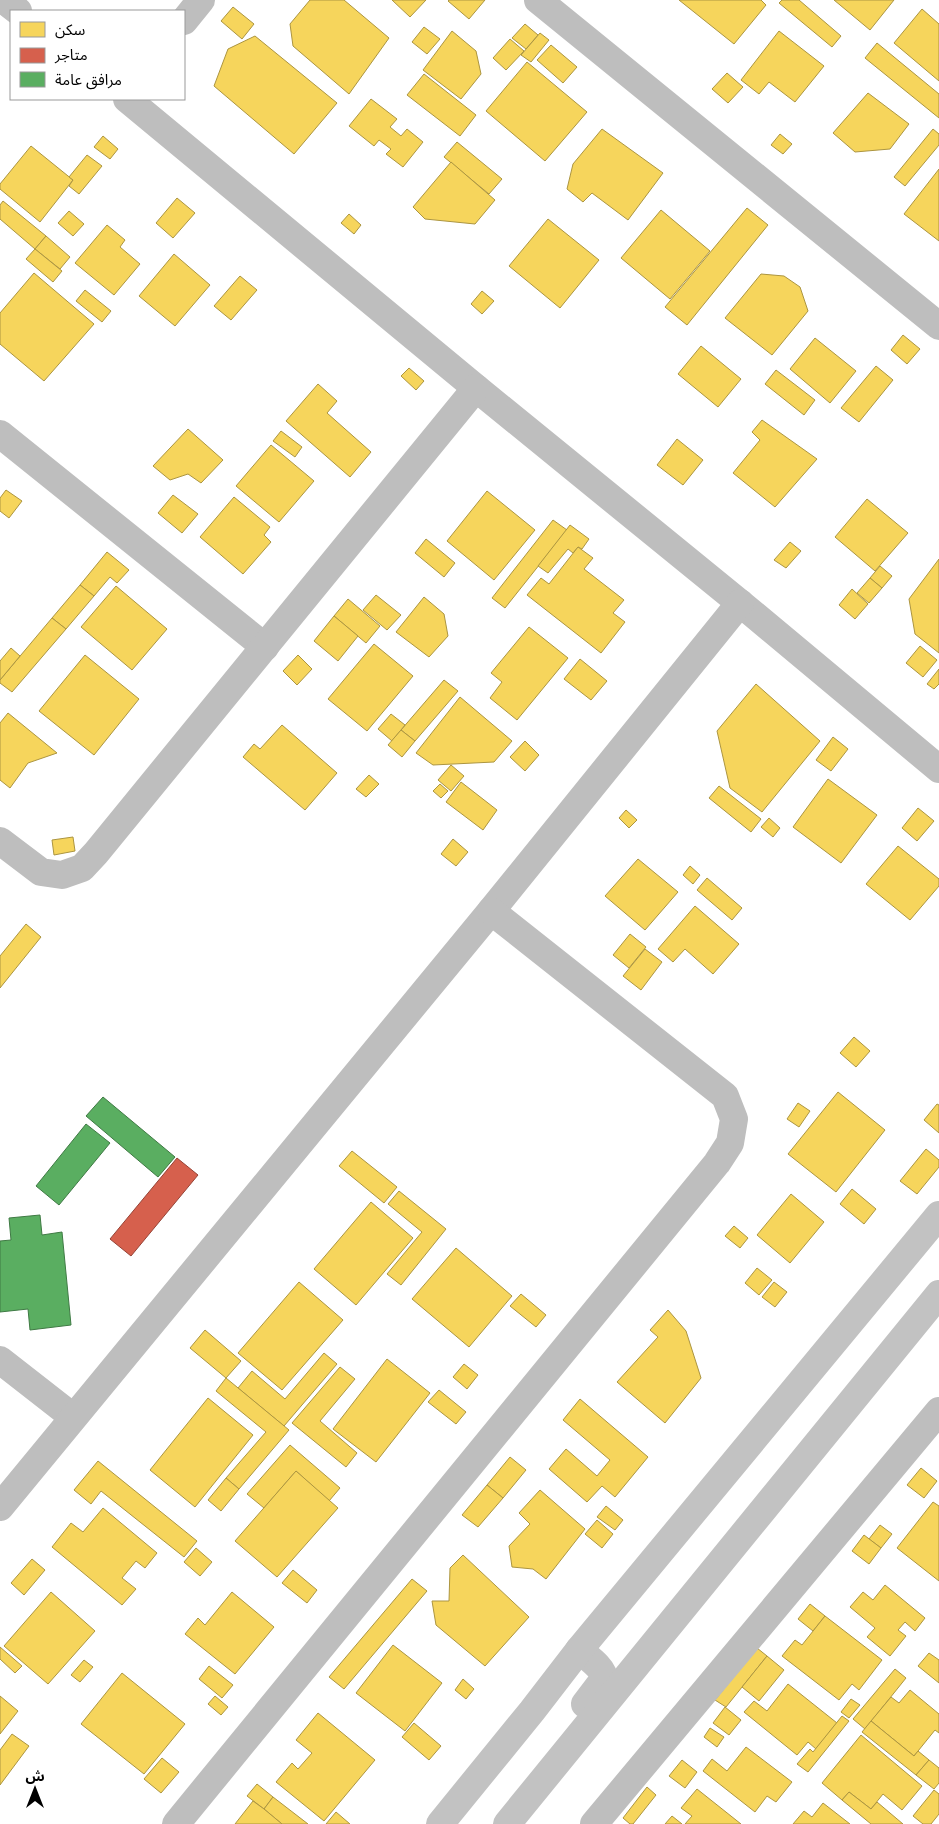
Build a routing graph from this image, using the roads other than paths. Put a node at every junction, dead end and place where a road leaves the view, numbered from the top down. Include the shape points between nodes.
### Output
1 (4, 0) edge
2 (201, 0) edge
3 (538, 0) edge
4 (17, 10) edge
5 (185, 20) edge
6 (128, 100) edge
7 (939, 326) edge
8 (476, 388) junction
9 (0, 434) edge
10 (740, 603) junction
11 (265, 647) junction
12 (939, 769) edge
13 (0, 841) edge
14 (491, 910) junction
15 (939, 1215) edge
16 (939, 1294) edge
17 (0, 1360) edge
18 (939, 1411) edge
19 (73, 1417) junction
20 (0, 1507) edge
21 (579, 1650) junction
22 (513, 1817) edge
23 (176, 1824) edge
24 (440, 1824) edge
25 (594, 1824) edge

1 - 4 street
2 - 5 street
3 - 7 street
6 - 8 street
8 - 10 street
8 - 11 street
9 - 11 street
10 - 12 street
10 - 14 street
11 - 13 street via 82,868 62,876 41,872
14 - 19 street
14 - 23 street via 725,1096 734,1119 730,1143
15 - 21 main road
16 - 22 main road
17 - 19 street
18 - 25 street
19 - 20 street
21 - 22 main road via 604,1673 604,1679 527,1780
21 - 24 main road

